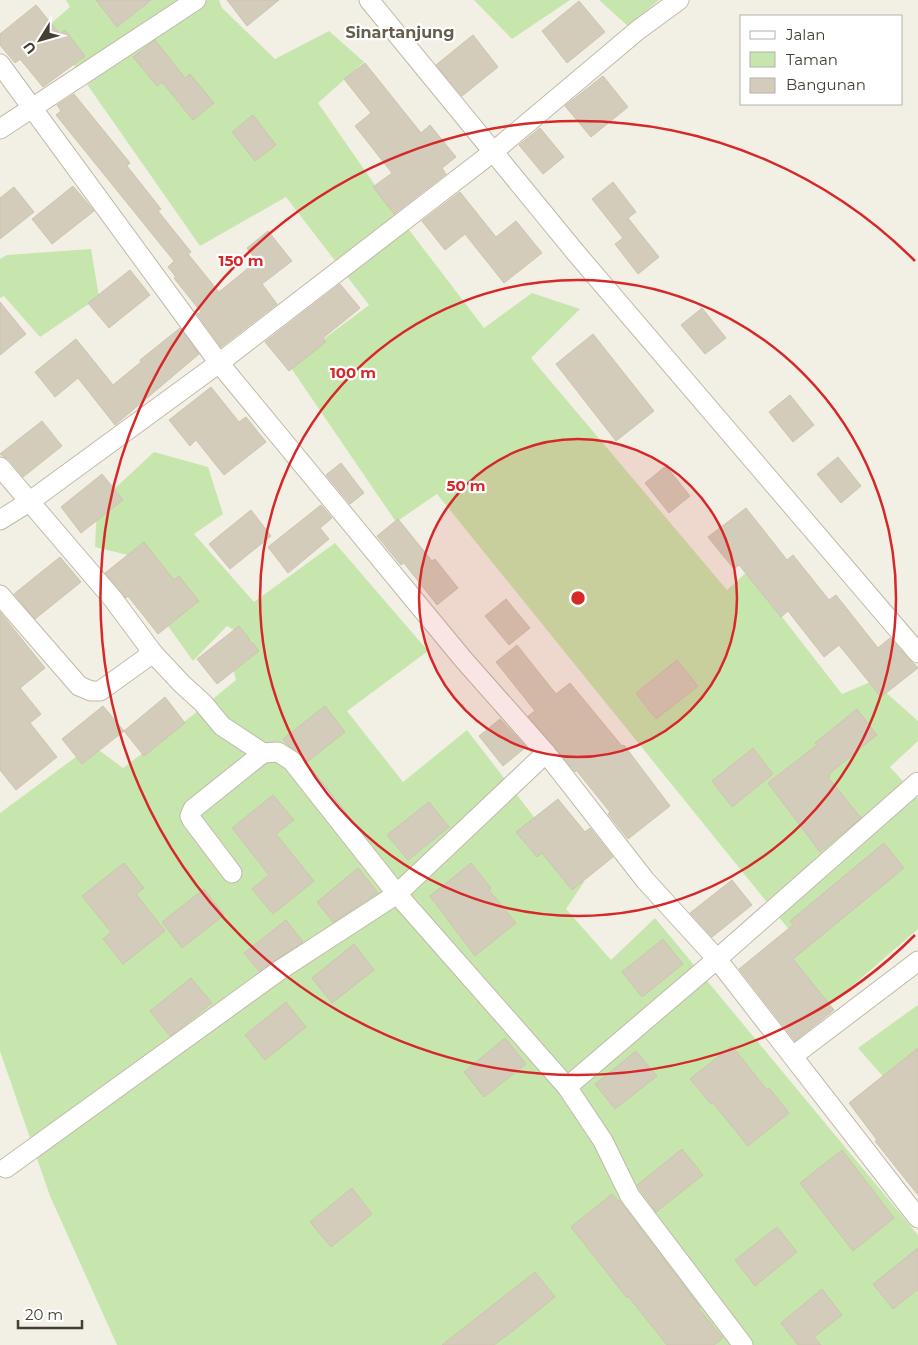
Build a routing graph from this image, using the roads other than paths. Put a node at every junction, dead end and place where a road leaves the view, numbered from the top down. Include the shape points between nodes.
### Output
1 (196, 0) edge
2 (679, 0) edge
3 (373, 2) edge
4 (0, 64) edge
5 (32, 109) junction
6 (0, 129) edge
7 (493, 152) junction
8 (220, 363) junction
9 (0, 467) edge
10 (29, 502) junction
11 (0, 520) edge
12 (0, 595) edge
13 (153, 653) junction
14 (918, 653) edge
15 (263, 753) junction
16 (546, 753) junction
17 (918, 782) edge
18 (232, 873) dead end
19 (397, 894) junction
20 (717, 959) junction
21 (918, 961) edge
22 (793, 1056) junction
23 (567, 1087) junction
24 (6, 1168) dead end
25 (918, 1218) edge
26 (743, 1345) edge

1 - 5 street
2 - 7 street via 638,30
3 - 7 street
4 - 5 street
5 - 6 street
5 - 8 street
7 - 8 street
7 - 14 street
8 - 10 street
8 - 16 street via 456,651
9 - 10 street
10 - 11 street
10 - 13 street via 113,600
12 - 13 street via 79,686 91,691 100,691
13 - 15 street via 222,726
15 - 18 street via 191,813 192,820
15 - 19 street via 278,752 292,761
16 - 19 street
16 - 20 street via 645,880
17 - 20 street
19 - 23 street
19 - 24 street via 280,970
20 - 22 street
20 - 23 street
21 - 22 street
22 - 25 street
23 - 26 street via 603,1141 630,1196

